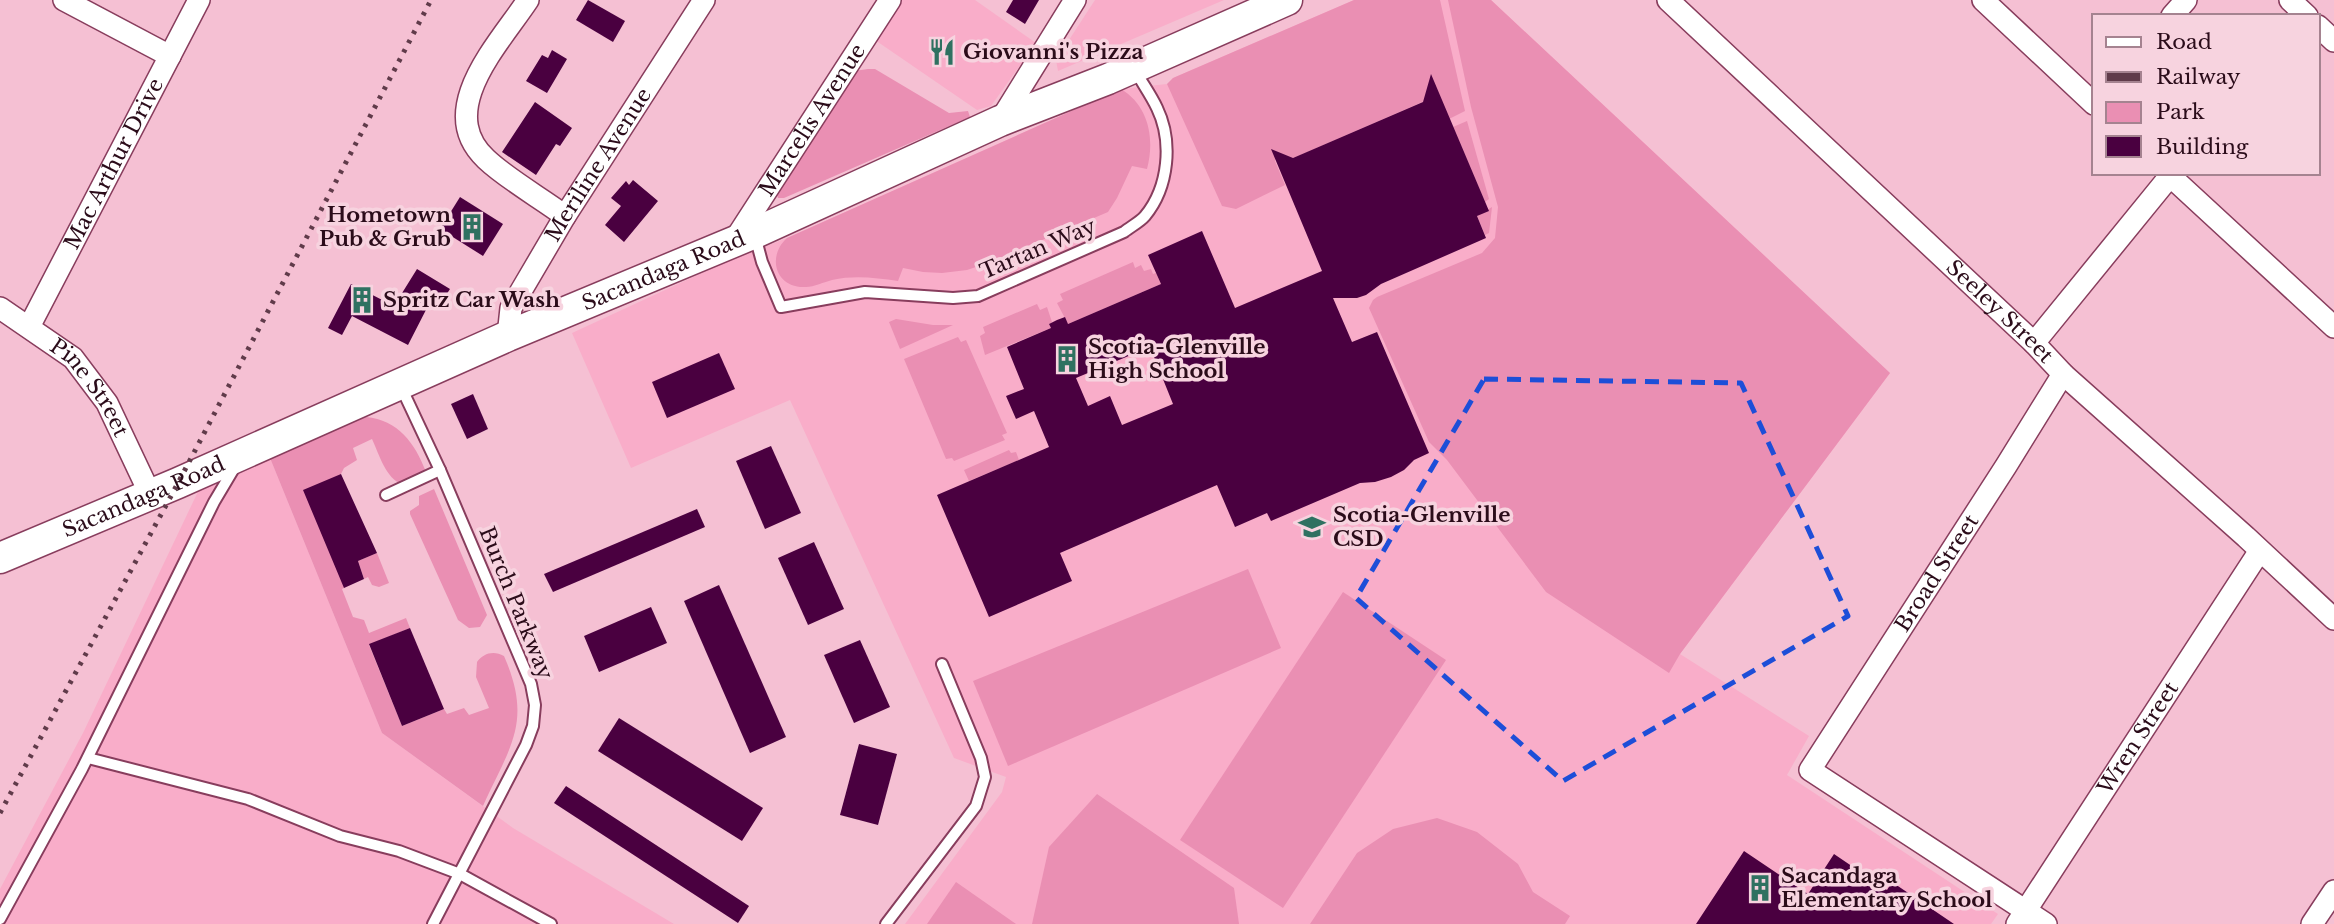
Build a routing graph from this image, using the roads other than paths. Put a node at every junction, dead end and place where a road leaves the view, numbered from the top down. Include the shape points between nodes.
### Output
1 (64, 0) edge
2 (199, 0) edge
3 (528, 0) edge
4 (704, 0) edge
5 (890, 0) edge
6 (1074, 0) edge
7 (1287, 0) edge
8 (1668, 0) edge
9 (1983, 0) edge
10 (2186, 0) edge
11 (2290, 0) edge
12 (2174, 14) edge
13 (2305, 14) edge
14 (2320, 28) edge
15 (2334, 41) edge
16 (170, 56) junction
17 (1133, 68) junction
18 (2092, 101) edge
19 (1000, 121) junction
20 (2168, 175) edge
21 (565, 216) junction
22 (745, 237) junction
23 (0, 308) edge
24 (29, 327) junction
25 (2334, 327) edge
26 (508, 336) junction
27 (2034, 343) junction
28 (2063, 374) junction
29 (401, 385) junction
30 (243, 454) junction
31 (440, 470) junction
32 (150, 494) junction
33 (386, 495) dead end
34 (2259, 552) junction
35 (0, 558) edge
36 (2334, 620) edge
37 (942, 664) dead end
38 (88, 758) junction
39 (460, 874) junction
40 (2334, 891) edge
41 (2021, 918) edge
42 (0, 919) edge
43 (433, 924) edge
44 (551, 924) edge
45 (886, 924) edge
46 (2046, 924) edge
47 (2312, 924) edge

1 - 16 street
2 - 16 street, Mac Arthur Drive
3 - 21 street via 476,77 466,109 467,127 487,161
4 - 21 street, Meriline Avenue
5 - 22 street, Marcelis Avenue
6 - 19 street
7 - 17 main road, Sacandaga Road
8 - 27 street, Seeley Street
9 - 18 street
10 - 12 street
11 - 13 street
14 - 15 street
16 - 24 street, Mac Arthur Drive
17 - 19 main road, Sacandaga Road
17 - 22 lane, Tartan Way via 1158,109 1167,142 1165,173 1145,217 1124,232 978,296 865,292 781,307 762,262
19 - 22 main road, Sacandaga Road
20 - 25 street
20 - 27 street
21 - 26 street, Meriline Avenue via 511,308
22 - 26 main road, Sacandaga Road
23 - 24 street, Pine Street
24 - 32 street, Pine Street via 73,358 107,403
26 - 29 main road, Sacandaga Road
27 - 28 street, Seeley Street
28 - 34 street, Seeley Street
28 - 41 street, Broad Street via 1810,770
29 - 30 main road, Sacandaga Road
29 - 31 lane, Burch Parkway
30 - 32 main road, Sacandaga Road
30 - 38 lane via 214,502
31 - 33 lane
31 - 39 lane, Burch Parkway via 531,684 535,705 526,745
32 - 35 main road, Sacandaga Road
34 - 36 street, Seeley Street
34 - 41 street, Wren Street
37 - 45 lane via 985,777 976,806
38 - 39 lane via 248,799 340,836 399,851
38 - 42 lane
39 - 43 lane, Burch Parkway
39 - 44 lane
40 - 47 street
41 - 46 street

